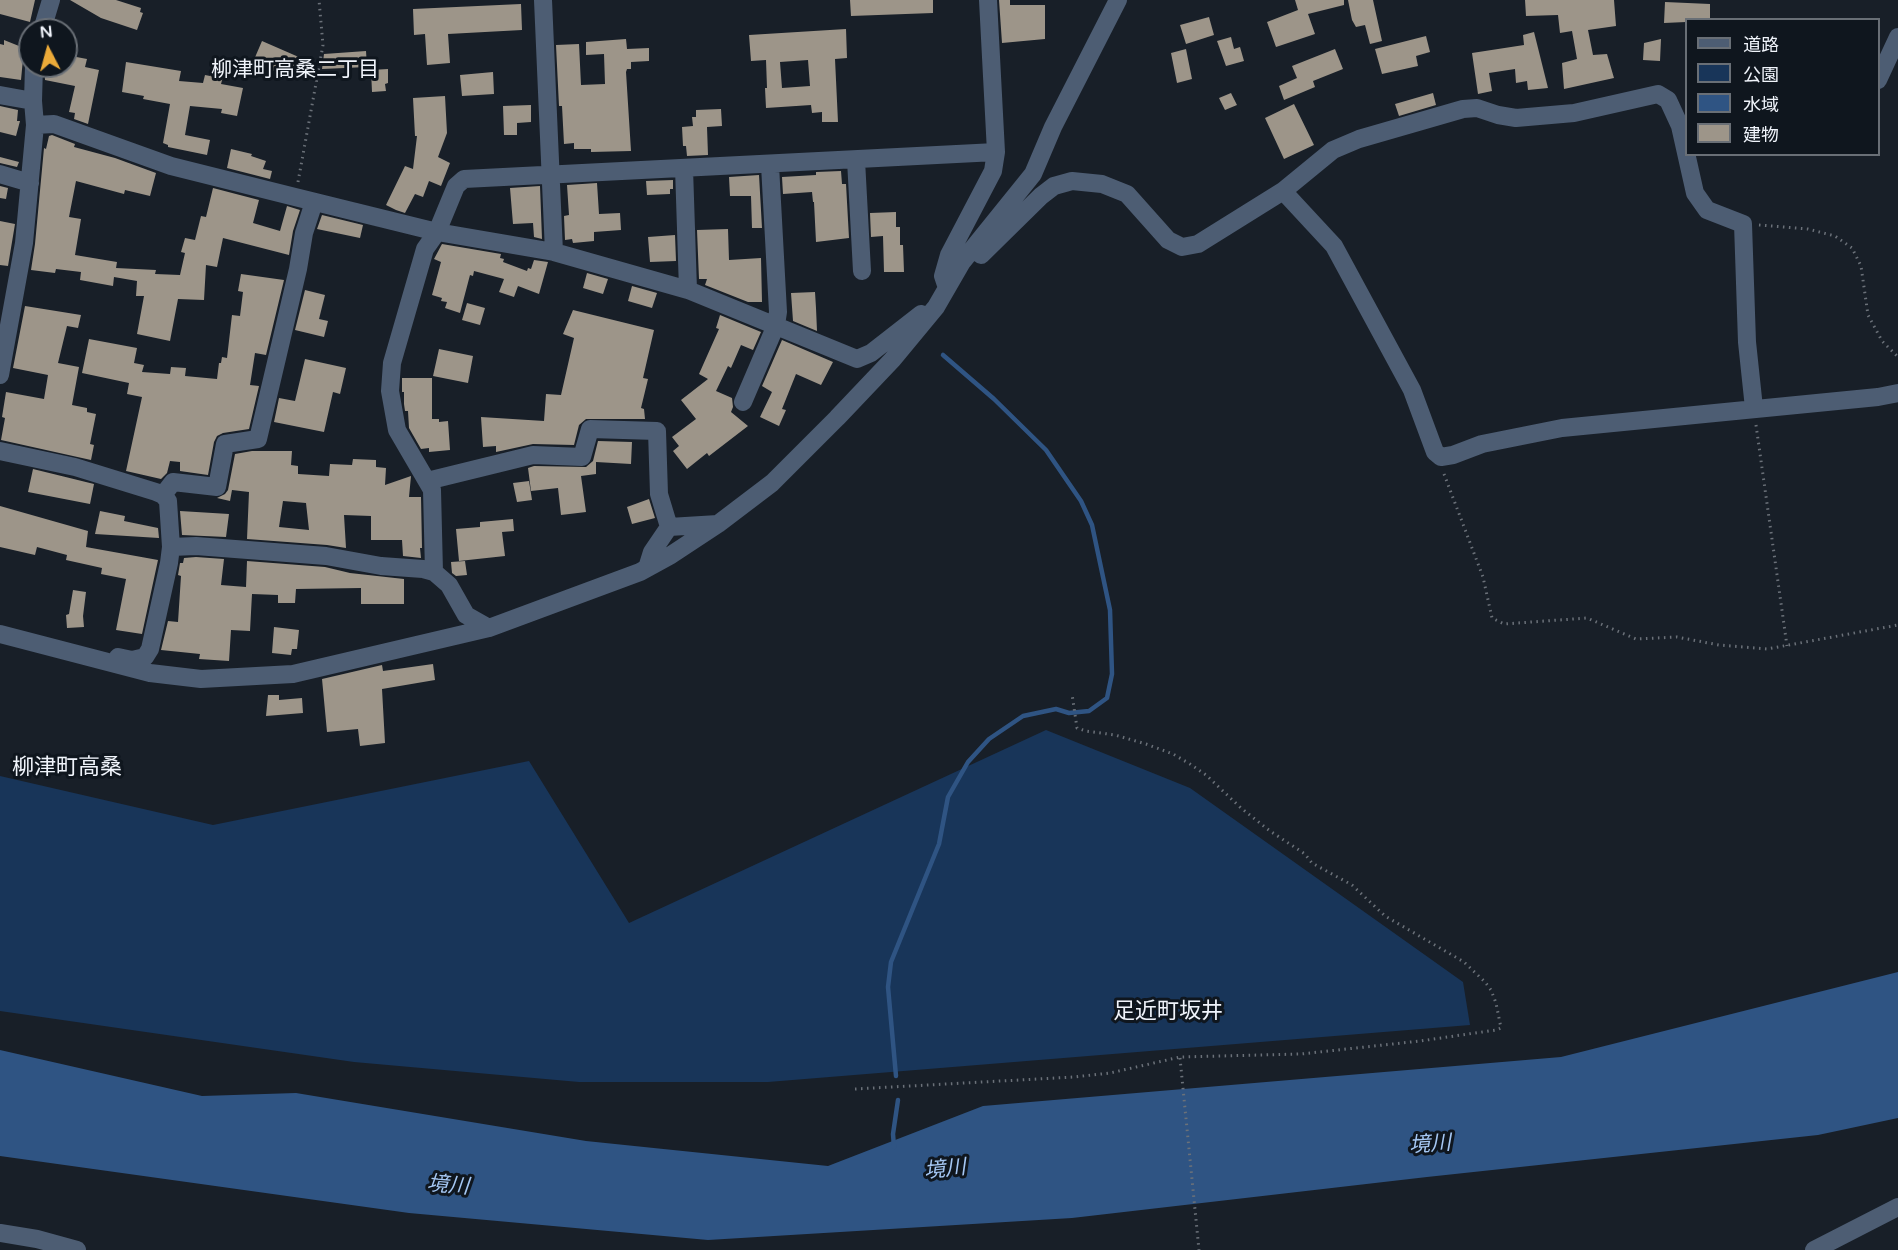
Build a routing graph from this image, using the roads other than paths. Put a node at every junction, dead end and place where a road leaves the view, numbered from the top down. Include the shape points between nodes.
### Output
1 (51, 0) edge
2 (543, 0) edge
3 (988, 0) edge
4 (1118, 0) edge
5 (46, 18) edge
6 (1898, 37) edge
7 (1880, 76) edge
8 (34, 78) edge
9 (0, 95) edge
10 (33, 101) junction
11 (35, 125) junction
12 (1683, 125) edge
13 (996, 152) junction
14 (1688, 156) edge
15 (856, 160) junction
16 (770, 165) junction
17 (684, 168) junction
18 (0, 174) edge
19 (551, 176) junction
20 (30, 183) junction
21 (1283, 191) junction
22 (314, 202) junction
23 (437, 232) junction
24 (554, 252) junction
25 (962, 262) junction
26 (862, 271) dead end
27 (947, 288) junction
28 (688, 290) junction
29 (936, 306) junction
30 (776, 325) junction
31 (3, 345) edge
32 (0, 375) edge
33 (1898, 393) edge
34 (743, 402) dead end
35 (1754, 408) junction
36 (0, 451) edge
37 (427, 481) junction
38 (163, 495) junction
39 (718, 524) junction
40 (669, 527) junction
41 (171, 547) junction
42 (647, 568) junction
43 (435, 572) junction
44 (489, 628) junction
45 (0, 634) edge
46 (81, 655) junction
47 (1898, 1207) edge
48 (0, 1233) edge
49 (77, 1250) edge
50 (1814, 1250) edge

1 - 5 street
2 - 19 street
3 - 13 street
4 - 25 street via 1033,174
6 - 7 street
8 - 10 street
9 - 10 street
10 - 11 street
11 - 20 street
11 - 22 street via 54,124 171,166
12 - 21 street via 1668,100 1658,94 1574,113 1516,118 1477,108 1463,109 1334,150
13 - 15 street
13 - 27 street via 993,171 949,255 942,276
14 - 35 street via 1695,193 1707,210 1743,224 1747,342
15 - 16 street
15 - 26 street
16 - 17 street
16 - 30 street
17 - 19 street
17 - 28 street
18 - 20 street
19 - 23 street via 464,179 456,186
19 - 24 street
20 - 31 street via 22,254
21 - 25 street via 1198,244 1182,247 1168,240 1127,194 1102,184 1072,181 1054,186 981,255
21 - 35 street via 1334,246 1412,390 1435,452 1442,457 1482,444 1562,428
22 - 23 street
22 - 38 street via 258,439 225,444 217,487 173,482
23 - 24 street
23 - 37 street via 425,249 392,363 390,391 397,430
24 - 28 street
25 - 27 street
27 - 29 street
28 - 30 street
29 - 30 street via 857,359
29 - 39 street via 837,418 771,483
30 - 34 street
31 - 32 street
33 - 35 street
36 - 38 street via 75,467
37 - 40 street via 532,455 582,457 590,429 657,431 659,494
37 - 43 street via 432,490
38 - 41 street via 168,501
39 - 40 street
39 - 42 street
40 - 42 street via 652,552
41 - 43 street via 326,556
41 - 46 street via 146,657 132,660 93,653
42 - 44 street
43 - 44 street via 466,615
44 - 46 street via 293,674 234,678 201,680
45 - 46 street
47 - 50 street
48 - 49 street

